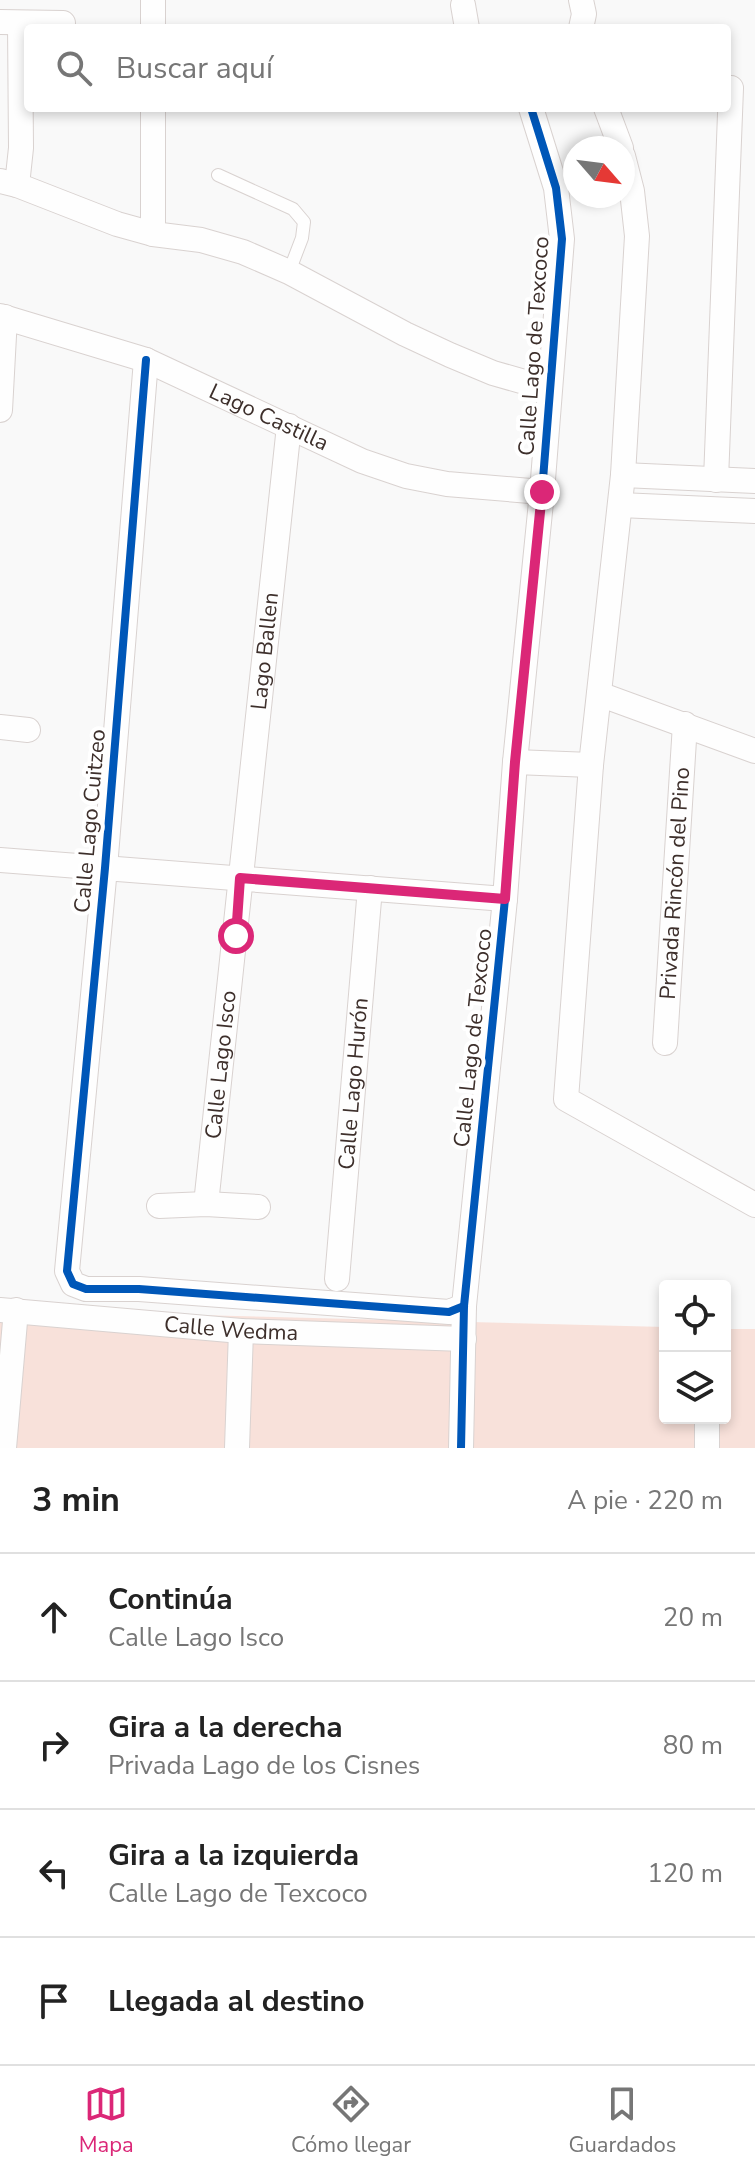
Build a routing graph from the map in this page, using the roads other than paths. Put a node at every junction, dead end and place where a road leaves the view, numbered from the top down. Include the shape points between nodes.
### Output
1 (153, 0) edge
2 (581, 0) edge
3 (10, 23) edge
4 (63, 23) dead end
5 (153, 24) edge
6 (582, 24) edge
7 (153, 112) edge
8 (532, 112) edge
9 (608, 112) edge
10 (730, 112) edge
11 (616, 136) edge
12 (218, 175) dead end
13 (8, 183) edge
14 (634, 208) edge
15 (153, 234) junction
16 (289, 272) junction
17 (2, 317) edge
18 (146, 360) junction
19 (549, 389) junction
20 (0, 410) edge
21 (289, 426) junction
22 (623, 475) junction
23 (716, 480) junction
24 (755, 481) edge
25 (542, 492) junction
26 (620, 505) junction
27 (755, 511) edge
28 (599, 694) junction
29 (685, 724) junction
30 (0, 727) edge
31 (28, 730) dead end
32 (755, 751) edge
33 (515, 762) junction
34 (591, 765) junction
35 (0, 860) edge
36 (105, 868) junction
37 (240, 878) junction
38 (370, 888) junction
39 (505, 899) junction
40 (665, 1043) dead end
41 (206, 1204) junction
42 (755, 1205) edge
43 (159, 1206) dead end
44 (258, 1207) dead end
45 (337, 1279) dead end
46 (464, 1306) junction
47 (8, 1310) edge
48 (241, 1331) junction
49 (464, 1339) junction
50 (707, 1424) edge
51 (4, 1448) edge
52 (237, 1448) edge
53 (461, 1448) edge
54 (707, 1448) edge

1 - 5 street
2 - 6 street
3 - 4 street
3 - 13 street via 21,148
7 - 15 street
8 - 19 street, Calle Lago de Texcoco via 556,188 562,239
9 - 11 street
10 - 23 street
12 - 16 lane via 293,209 304,222
13 - 15 street
14 - 22 street via 637,236
15 - 16 street via 201,240
16 - 19 street via 450,355
17 - 18 street, Lago Castilla
17 - 20 street
18 - 21 street, Lago Castilla
18 - 36 street, Calle Lago Cuitzeo
19 - 25 street, Calle Lago de Texcoco
21 - 25 street, Lago Castilla via 406,476
21 - 37 street, Lago Ballen
22 - 23 street
22 - 26 street
23 - 24 street
25 - 33 street, Calle Lago de Texcoco
26 - 27 street
26 - 28 street
28 - 29 street
28 - 34 street
29 - 32 street
29 - 40 street, Privada Rincón del Pino
30 - 31 street
33 - 34 street
33 - 39 street, Calle Lago de Texcoco
34 - 42 street via 566,1099
35 - 36 street
36 - 37 street
36 - 46 street, Calle Lago Cuitzeo via 67,1271 73,1284 86,1289 449,1312
37 - 38 street
37 - 41 street, Calle Lago Isco
38 - 39 street
38 - 45 street, Calle Lago Hurón
39 - 46 street, Calle Lago de Texcoco
41 - 43 street
41 - 44 street
46 - 49 street, Calle Lago de Texcoco
47 - 48 street, Calle Wedma
47 - 51 street
48 - 49 street, Calle Wedma
48 - 52 street
49 - 53 street, Calle Lago de Texcoco
50 - 54 street

